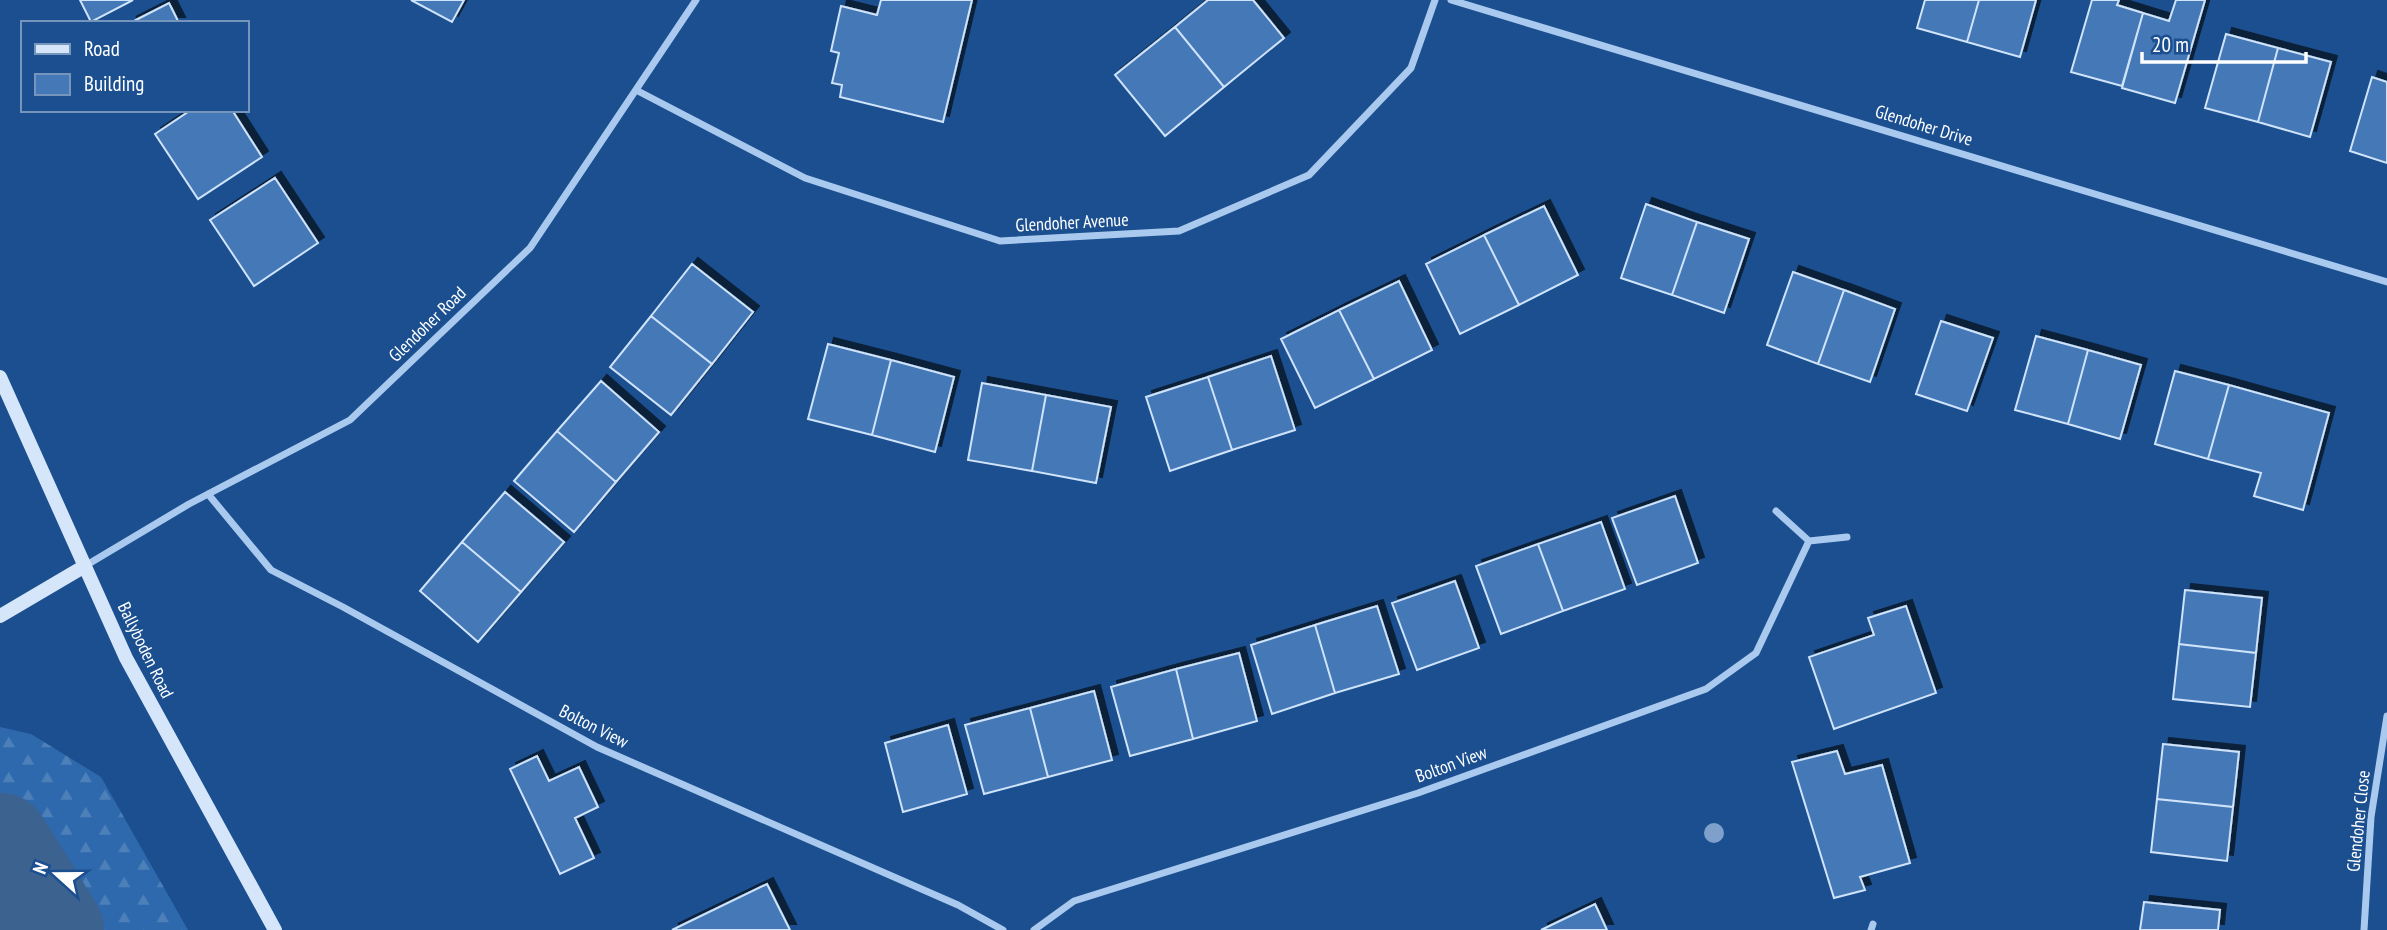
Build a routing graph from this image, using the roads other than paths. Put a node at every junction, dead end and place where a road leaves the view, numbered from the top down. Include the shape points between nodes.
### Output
1 (696, 0) edge
2 (1435, 0) edge
3 (1451, 0) edge
4 (636, 90) junction
5 (2387, 282) edge
6 (0, 377) edge
7 (208, 494) junction
8 (1776, 511) dead end
9 (1847, 537) dead end
10 (1809, 541) junction
11 (85, 566) junction
12 (0, 616) edge
13 (2387, 716) edge
14 (275, 930) edge
15 (1003, 930) edge
16 (1034, 930) edge
17 (2364, 930) edge

1 - 4 street, Glendoher Road
2 - 4 street, Glendoher Avenue via 1412,68 1309,175 1180,231 1000,241 805,178
3 - 5 street, Glendoher Drive
4 - 7 street, Glendoher Road via 530,248 349,420
6 - 11 main road, Ballyboden Road
7 - 11 street, Glendoher Road
7 - 15 street, Bolton View via 271,570 597,747 958,905
8 - 10 street
9 - 10 street
10 - 16 street, Bolton View via 1756,653 1706,689 1418,793 1074,901
11 - 12 main road
11 - 14 main road, Ballyboden Road via 126,659
13 - 17 street, Glendoher Close via 2371,817

